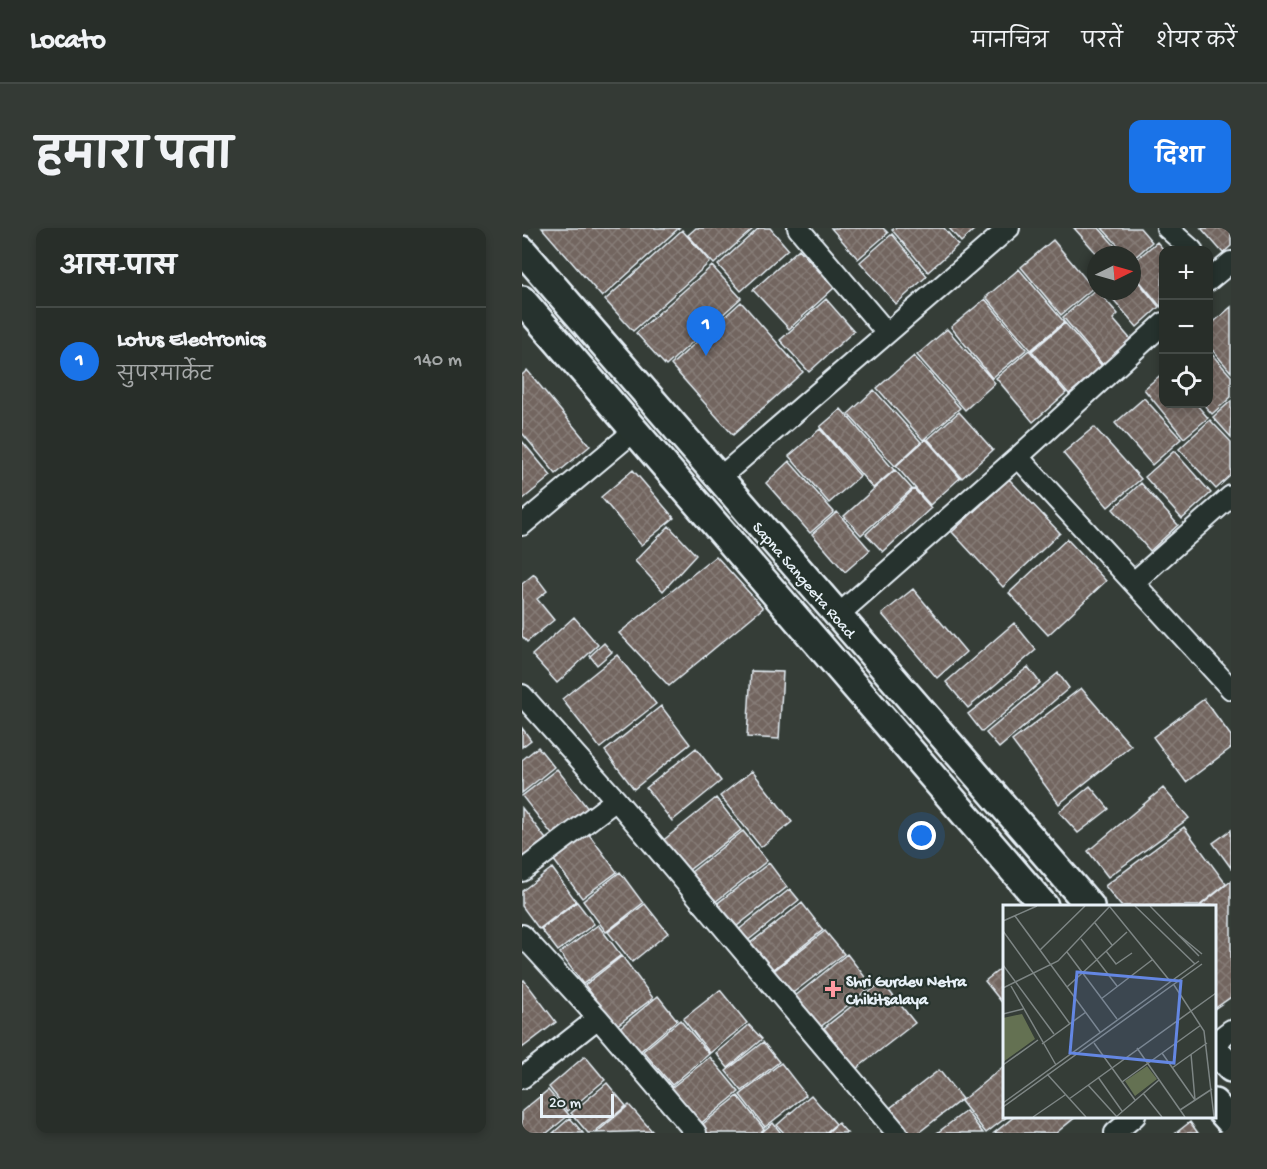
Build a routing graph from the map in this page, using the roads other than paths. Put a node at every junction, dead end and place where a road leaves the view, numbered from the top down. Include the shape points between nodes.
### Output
1 (798, 228) edge
2 (1009, 228) edge
3 (1167, 228) edge
4 (1187, 246) edge
5 (522, 250) edge
6 (522, 300) edge
7 (1159, 328) edge
8 (887, 333) junction
9 (633, 432) junction
10 (1018, 457) junction
11 (718, 479) junction
12 (1231, 496) edge
13 (522, 525) edge
14 (1134, 582) junction
15 (838, 615) junction
16 (1231, 689) edge
17 (522, 695) edge
18 (616, 800) junction
19 (522, 871) edge
20 (1043, 905) edge
21 (1089, 905) edge
22 (522, 935) edge
23 (598, 1018) junction
24 (1231, 1029) edge
25 (1216, 1042) edge
26 (1216, 1051) edge
27 (1231, 1068) edge
28 (522, 1078) edge
29 (1216, 1104) edge
30 (1133, 1118) edge
31 (1231, 1122) edge
32 (696, 1133) edge
33 (897, 1133) edge
34 (1115, 1133) edge

1 - 8 street
2 - 8 street
3 - 4 street
5 - 11 main road, Sapna Sangeeta Road
6 - 9 main road, Sapna Sangeeta Road
7 - 10 street
8 - 11 street
9 - 13 street
9 - 20 main road, Sapna Sangeeta Road
10 - 14 street
10 - 15 street
11 - 15 main road, Sapna Sangeeta Road
12 - 14 street
14 - 16 street
15 - 21 main road, Sapna Sangeeta Road
17 - 18 street
18 - 19 street
18 - 33 street
22 - 23 street
23 - 28 street
23 - 32 street
24 - 25 street
26 - 27 main road
29 - 31 main road
30 - 34 street

